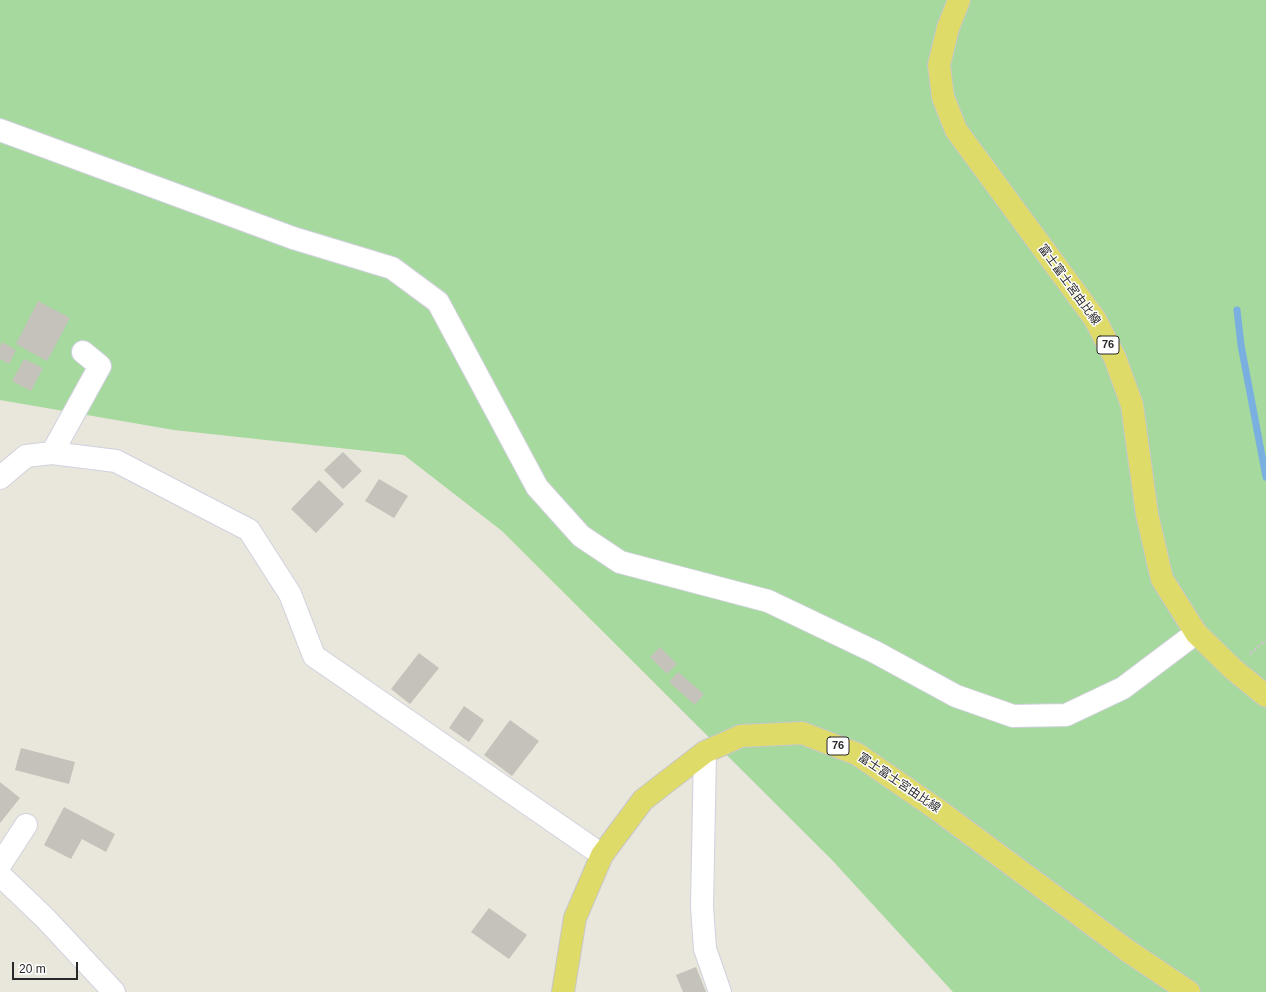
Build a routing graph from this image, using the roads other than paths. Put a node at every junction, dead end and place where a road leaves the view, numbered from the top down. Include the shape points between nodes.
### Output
1 (959, 0) edge
2 (0, 130) edge
3 (83, 352) dead end
4 (52, 453) junction
5 (0, 478) edge
6 (1196, 633) junction
7 (1266, 696) edge
8 (705, 752) junction
9 (26, 825) dead end
10 (602, 855) junction
11 (2, 879) edge
12 (114, 992) edge
13 (563, 992) edge
14 (720, 992) edge
15 (1189, 992) edge

1 - 6 main road, 富士富士宮由比線 / 76 via 948,28 939,65 942,97 956,130 1095,319 1115,358 1132,405 1147,514 1162,579
2 - 6 street via 293,238 392,268 438,302 537,487 581,536 620,562 768,601 875,652 956,696 1013,716 1066,715 1123,688
3 - 4 street via 100,366
4 - 5 street via 26,456
4 - 10 street via 116,461 248,530 290,594 314,656
6 - 7 main road, 富士富士宮由比線 / 76 via 1233,669
8 - 10 main road, 富士富士宮由比線 / 76 via 643,800
8 - 14 street via 702,907 705,949
8 - 15 main road, 富士富士宮由比線 / 76 via 741,736 802,733 858,754 1128,951
9 - 11 street
10 - 13 main road, 富士富士宮由比線 / 76 via 575,918
11 - 12 street via 45,918

